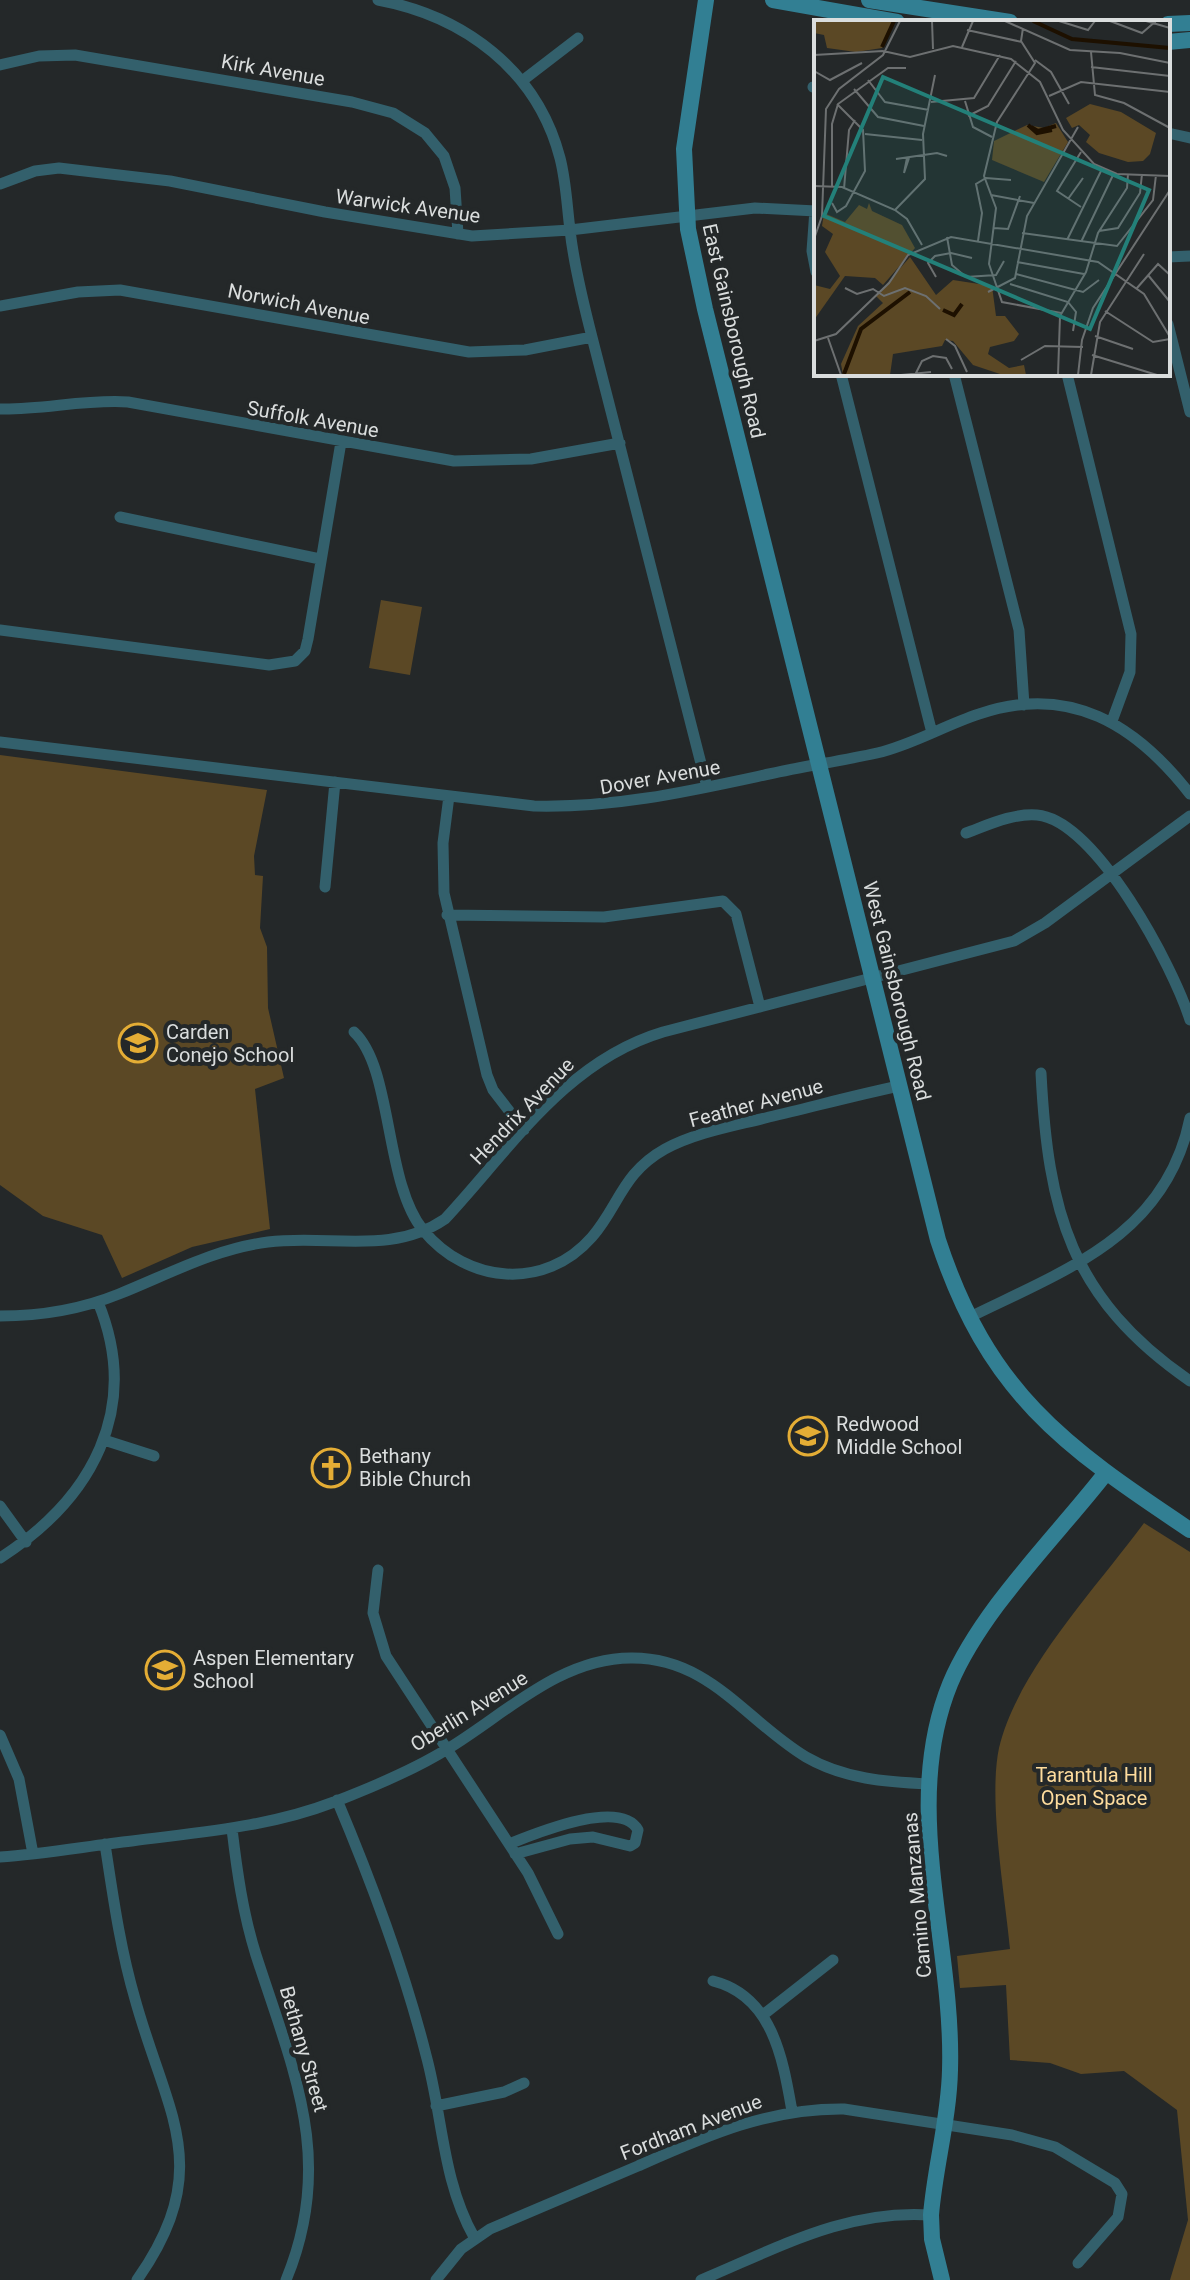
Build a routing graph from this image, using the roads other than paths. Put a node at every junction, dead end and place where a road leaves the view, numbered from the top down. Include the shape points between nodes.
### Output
1 (378, 0) edge
2 (706, 0) edge
3 (773, 0) edge
4 (869, 0) edge
5 (886, 20) edge
6 (997, 20) edge
7 (1190, 23) edge
8 (1170, 24) edge
9 (578, 38) dead end
10 (1190, 40) edge
11 (1170, 42) edge
12 (0, 65) edge
13 (522, 81) junction
14 (1170, 133) edge
15 (1190, 138) edge
16 (0, 184) edge
17 (814, 210) edge
18 (687, 216) junction
19 (814, 224) edge
20 (570, 230) junction
21 (458, 234) junction
22 (1190, 256) edge
23 (1170, 257) edge
24 (814, 262) edge
25 (0, 306) edge
26 (1170, 331) edge
27 (592, 337) junction
28 (842, 376) edge
29 (955, 376) edge
30 (1067, 376) edge
31 (1186, 383) edge
32 (0, 409) edge
33 (1190, 412) edge
34 (341, 442) junction
35 (620, 443) junction
36 (749, 480) joint
37 (120, 517) dead end
38 (320, 559) junction
39 (0, 630) edge
40 (1024, 705) junction
41 (1112, 721) junction
42 (932, 733) junction
43 (0, 742) edge
44 (820, 765) junction
45 (335, 782) junction
46 (707, 787) junction
47 (1190, 794) edge
48 (449, 796) junction
49 (1190, 816) edge
50 (966, 833) dead end
51 (1112, 875) junction
52 (325, 887) dead end
53 (447, 915) junction
54 (873, 978) junction
55 (760, 1007) junction
56 (1190, 1020) edge
57 (354, 1032) dead end
58 (1041, 1073) dead end
59 (899, 1086) junction
60 (1190, 1118) edge
61 (524, 1130) junction
62 (425, 1233) junction
63 (1079, 1262) junction
64 (98, 1302) junction
65 (0, 1316) edge
66 (968, 1318) junction
67 (1190, 1381) edge
68 (104, 1440) junction
69 (154, 1456) dead end
70 (1099, 1470) junction
71 (0, 1506) edge
72 (1190, 1530) edge
73 (26, 1542) junction
74 (0, 1558) edge
75 (378, 1570) dead end
76 (0, 1735) edge
77 (448, 1749) junction
78 (929, 1784) junction
79 (337, 1800) junction
80 (232, 1829) junction
81 (105, 1844) junction
82 (512, 1849) junction
83 (33, 1854) junction
84 (0, 1857) edge
85 (558, 1934) dead end
86 (833, 1960) dead end
87 (713, 1981) dead end
88 (763, 2015) junction
89 (524, 2083) dead end
90 (436, 2106) junction
91 (792, 2111) junction
92 (945, 2124) junction
93 (931, 2215) junction
94 (474, 2237) junction
95 (1078, 2263) dead end
96 (137, 2280) edge
97 (286, 2280) edge
98 (436, 2280) edge
99 (701, 2280) edge
100 (942, 2280) edge

1 - 13 street via 421,10 466,30
2 - 18 street, East Gainsborough Road via 685,127
3 - 5 street
4 - 6 street
7 - 8 street
9 - 13 street
10 - 11 street
12 - 21 street, Kirk Avenue via 75,55 378,108 425,133 444,156 455,188
13 - 20 street via 556,143
14 - 15 street
16 - 21 street, Warwick Avenue via 59,168 170,181
17 - 18 street, Warwick Avenue via 755,208
18 - 20 street, Warwick Avenue
18 - 36 street, East Gainsborough Road
19 - 24 street
20 - 21 street, Warwick Avenue
20 - 27 street
22 - 23 street
25 - 27 street, Norwich Avenue via 120,290 469,352 525,350
26 - 31 street
27 - 35 street
28 - 42 street
29 - 40 street via 1019,630
30 - 41 street via 1131,634 1130,672
31 - 33 street
32 - 34 street, Suffolk Avenue via 108,400
34 - 35 street, Suffolk Avenue via 425,457 501,461 569,455
34 - 38 street
35 - 46 street
36 - 44 street, West Gainsborough Road
37 - 38 street
38 - 39 street via 308,639 295,661 269,665
40 - 41 street, Dover Avenue via 1081,710
40 - 42 street, Dover Avenue via 980,713
41 - 47 street, Dover Avenue via 1166,764
42 - 44 street, Dover Avenue
43 - 45 street, Dover Avenue
44 - 46 street, Dover Avenue
44 - 54 street, West Gainsborough Road
45 - 48 street, Dover Avenue
45 - 52 street
46 - 48 street, Dover Avenue via 590,807
48 - 53 street via 442,871
49 - 51 street, Hendrix Avenue
50 - 51 street via 1018,817 1058,820 1092,847
51 - 54 street, Hendrix Avenue via 1014,941
51 - 56 street
53 - 55 street via 604,917 723,901 736,914
53 - 61 street via 487,1075
54 - 55 street, Hendrix Avenue
54 - 59 street, West Gainsborough Road
55 - 61 street, Hendrix Avenue via 641,1038 609,1054 568,1083
57 - 62 street, Feather Avenue via 371,1056 400,1179
58 - 63 street via 1050,1180
59 - 62 street, Feather Avenue via 714,1131 663,1150 621,1190 593,1236 561,1263 542,1271 481,1271 446,1254
59 - 66 street, West Gainsborough Road via 938,1240
60 - 63 street via 1181,1154 1153,1204 1113,1242
61 - 62 street, Hendrix Avenue via 445,1219
62 - 64 street, Hendrix Avenue via 374,1243 292,1240 239,1247 199,1258
63 - 66 street
63 - 67 street via 1120,1322
64 - 65 street, Hendrix Avenue
64 - 68 street via 114,1354 112,1408
66 - 70 street, West Gainsborough Road via 1017,1391
68 - 69 street
68 - 73 street via 75,1494
70 - 72 street, West Gainsborough Road
70 - 78 street, Camino Manzanas via 957,1669 937,1728
71 - 73 street
73 - 74 street
75 - 77 street via 373,1593 377,1635
76 - 83 street via 19,1779
77 - 78 street, Oberlin Avenue via 569,1672 633,1657 698,1673 827,1768 871,1780
77 - 79 street, Oberlin Avenue
77 - 82 street
78 - 92 street, Camino Manzanas via 949,2028
79 - 80 street, Oberlin Avenue via 287,1819
79 - 90 street via 407,1992
80 - 81 street, Oberlin Avenue
80 - 97 street, Bethany Street via 249,1931 307,2121 309,2193 301,2240
81 - 83 street, Oberlin Avenue
81 - 96 street via 129,1980 179,2138 180,2183 172,2221
82 - 82 street via 593,1837 630,1846 638,1830 623,1821 582,1819 564,1822
82 - 85 street
83 - 84 street, Oberlin Avenue
86 - 88 street
87 - 88 street
88 - 91 street via 781,2049
89 - 90 street
90 - 94 street via 452,2189
91 - 92 street, Fordham Avenue via 844,2109
91 - 94 street, Fordham Avenue via 717,2132
92 - 93 street, Camino Manzanas
92 - 95 street, Fordham Avenue via 1055,2147 1119,2189 1118,2217
93 - 99 street via 850,2220
93 - 100 street, Camino Manzanas
94 - 98 street, Fordham Avenue

